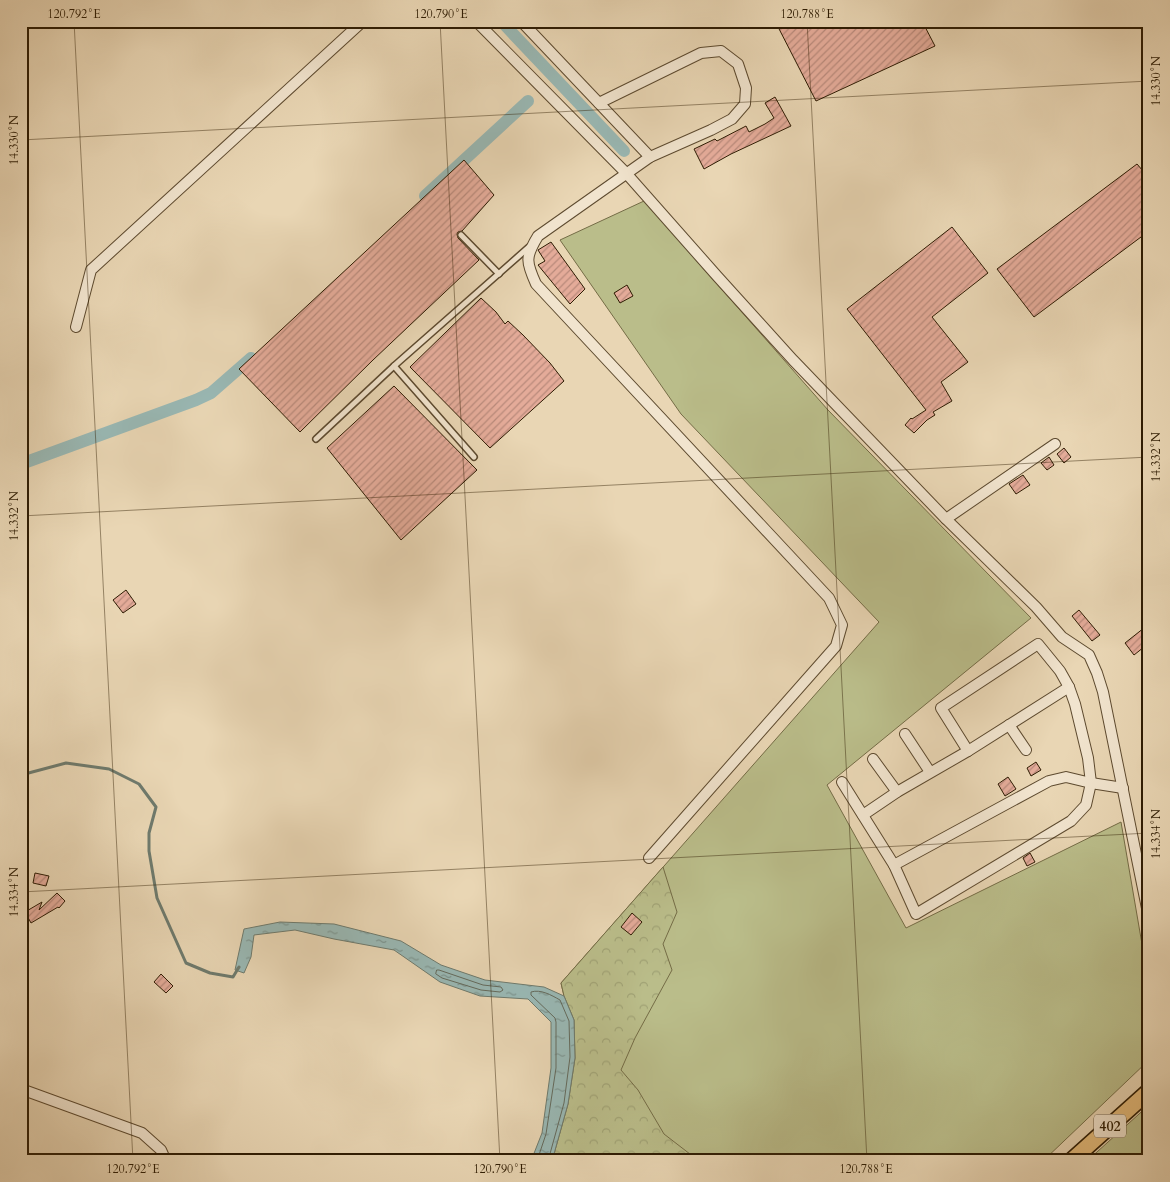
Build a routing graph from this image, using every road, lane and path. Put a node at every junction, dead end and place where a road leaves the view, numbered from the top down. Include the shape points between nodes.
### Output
1 (363, 21) edge
2 (476, 21) edge
3 (522, 21) edge
4 (599, 104) junction
5 (650, 157) junction
6 (626, 173) junction
7 (462, 235) dead end
8 (533, 244) junction
9 (499, 274) junction
10 (76, 327) dead end
11 (394, 366) junction
12 (316, 439) dead end
13 (1055, 444) dead end
14 (474, 457) dead end
15 (946, 519) junction
16 (1069, 687) junction
17 (1009, 725) junction
18 (905, 734) dead end
19 (1026, 750) dead end
20 (968, 751) junction
21 (873, 759) dead end
22 (930, 772) junction
23 (842, 782) dead end
24 (1091, 783) junction
25 (1123, 788) junction
26 (897, 792) junction
27 (862, 815) junction
28 (649, 858) dead end
29 (894, 865) junction
30 (1149, 918) edge
31 (21, 1089) edge
32 (1149, 1090) edge
33 (166, 1161) edge
34 (1071, 1161) edge

1 - 10 street via 91,270
2 - 6 street
3 - 4 street
4 - 5 street
4 - 5 street via 702,53 721,51 738,64 746,88 745,104 732,119
5 - 6 street
6 - 8 street via 538,236
6 - 15 street via 793,360
7 - 9 lane
8 - 9 lane
8 - 28 street via 528,266 536,284 829,598 842,624 836,646
9 - 11 lane
11 - 12 lane
11 - 14 lane
13 - 15 street
15 - 25 street via 1062,636 1089,656 1103,692
16 - 17 street
16 - 20 street via 1060,670 1038,644 941,708
16 - 24 street via 1088,758
17 - 19 street
17 - 20 street
18 - 22 street
20 - 22 street
21 - 26 street
22 - 26 street
23 - 27 street
24 - 25 street
24 - 29 street via 1066,777 1049,781
24 - 29 street via 1086,806 1071,821 916,914
25 - 30 street
26 - 27 street
27 - 29 street
31 - 33 street via 142,1133 161,1150
32 - 34 main road, 402

